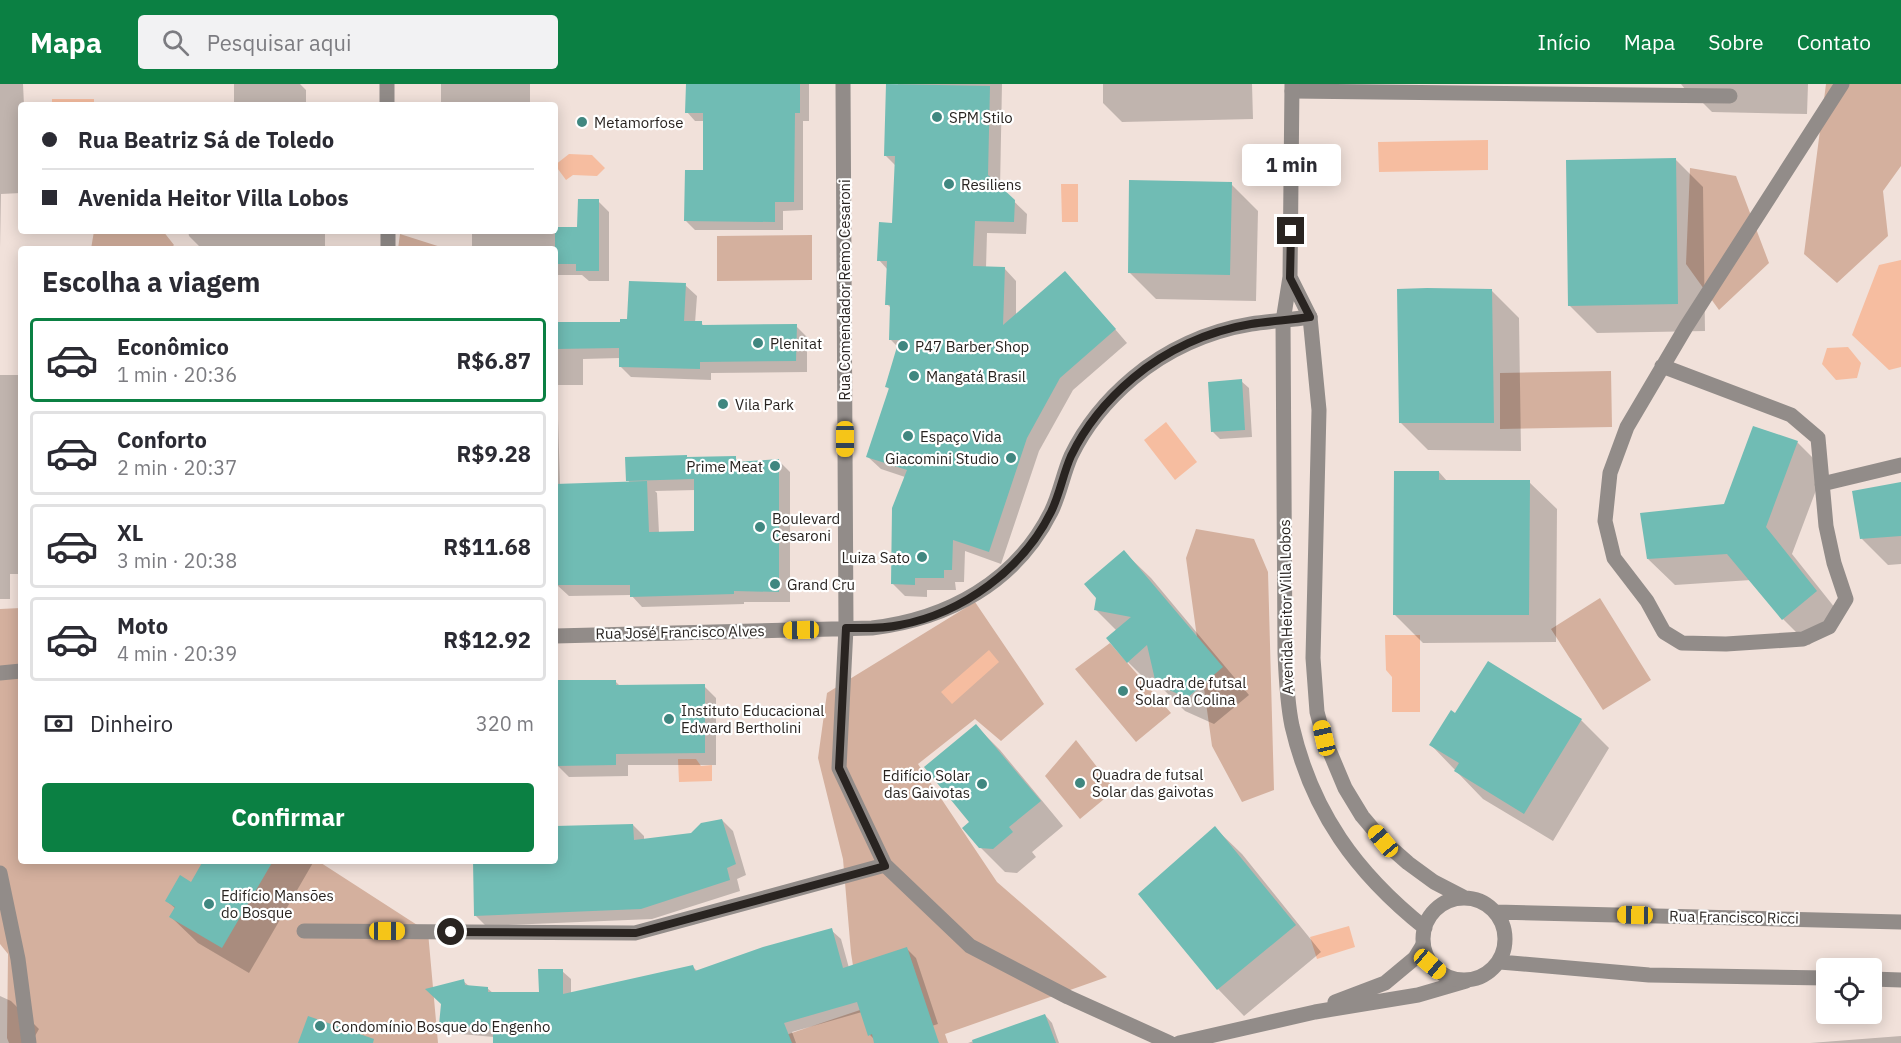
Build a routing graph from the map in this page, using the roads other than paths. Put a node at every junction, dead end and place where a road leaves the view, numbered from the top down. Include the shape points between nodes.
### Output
1 (387, 84) edge
2 (843, 84) edge
3 (1842, 84) edge
4 (1292, 88) edge
5 (1730, 96) dead end
6 (387, 102) edge
7 (1290, 278) junction
8 (1310, 317) junction
9 (1283, 321) junction
10 (1662, 366) junction
11 (1901, 465) edge
12 (1822, 484) junction
13 (846, 628) junction
14 (558, 636) edge
15 (18, 671) edge
16 (0, 673) edge
17 (885, 866) junction
18 (0, 873) edge
19 (1463, 897) junction
20 (1496, 912) junction
21 (1901, 922) edge
22 (1425, 928) junction
23 (304, 931) dead end
24 (1423, 945) junction
25 (1500, 962) junction
26 (1816, 978) edge
27 (1882, 979) edge
28 (1901, 980) edge
29 (1466, 981) junction
30 (1315, 1012) junction
31 (1206, 1040) edge
32 (29, 1043) edge
33 (1170, 1043) edge
34 (1179, 1043) edge

1 - 6 street
2 - 13 street, Rua Comendador Remo Cesaroni
3 - 10 street
4 - 5 street
4 - 7 street, Avenida Heitor Villa Lobos
7 - 8 street, Avenida Heitor Villa Lobos
7 - 9 street, Avenida Heitor Villa Lobos
8 - 9 street, Rua José Francisco Alves
8 - 19 street, Avenida Heitor Villa Lobos via 1319,410 1313,667 1317,712 1345,788 1362,816 1408,863
9 - 13 street, Rua José Francisco Alves via 1219,331 1160,358 1133,378 1098,414 1084,435 1071,457 1051,513 1035,538 998,578 976,594 952,608 900,625
9 - 22 street, Avenida Heitor Villa Lobos via 1285,653 1292,724 1301,759 1330,824 1372,881
10 - 12 street via 1791,415 1818,438
10 - 12 street via 1627,427 1610,473 1605,521 1614,558 1647,601 1664,632 1682,643 1726,644 1803,639 1829,627 1846,599 1826,526
11 - 12 street
13 - 14 street, Rua José Francisco Alves
13 - 17 street, Rua Comendador Remo Cesaroni via 839,768
15 - 16 street
17 - 23 street via 636,933
17 - 33 street, Rua Comendador Remo Cesaroni via 970,946 1068,997
18 - 32 street via 18,959
19 - 20 street via 1486,903
19 - 22 street via 1436,908
20 - 21 street, Rua Francisco Ricci
20 - 25 street via 1506,936
22 - 24 street
24 - 29 street via 1430,964 1446,977
24 - 30 street via 1415,958 1385,983
25 - 26 street via 1648,975
25 - 29 street via 1485,976
27 - 28 street
29 - 30 street via 1418,995
30 - 31 street
31 - 34 street

